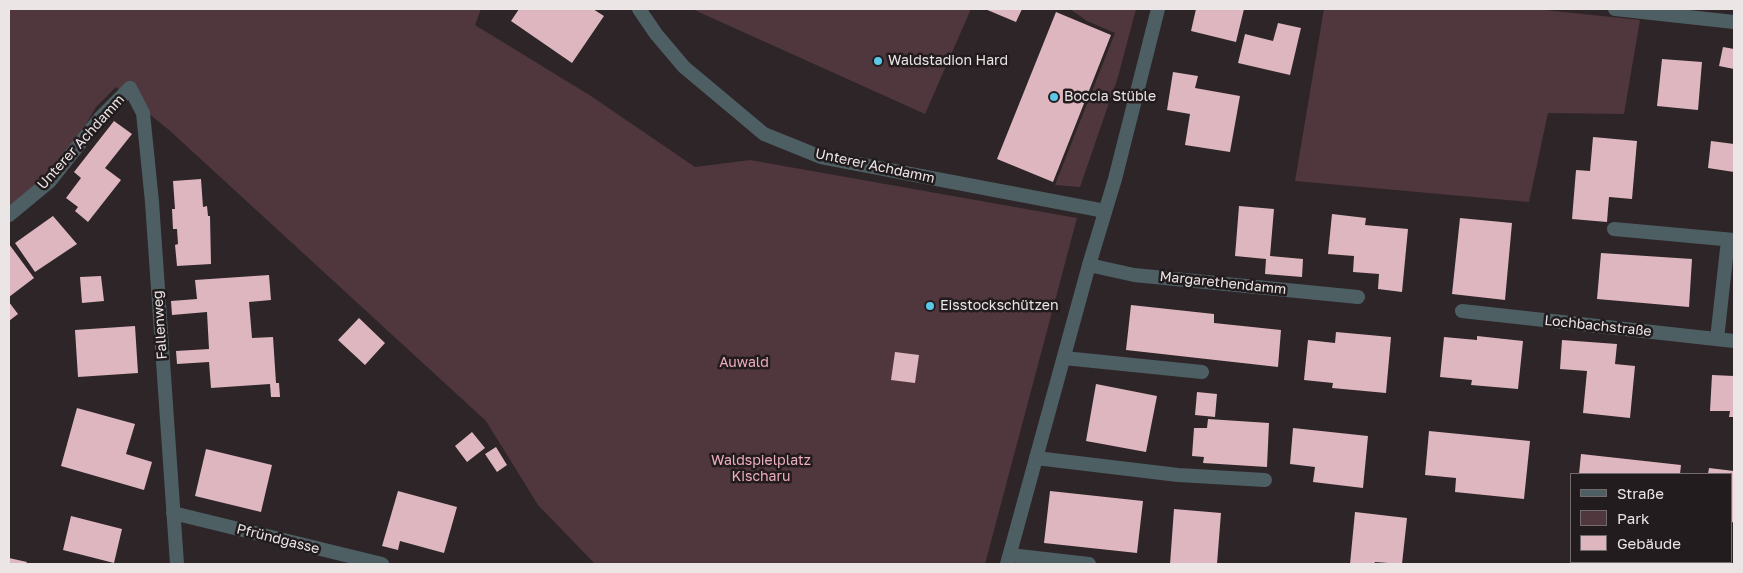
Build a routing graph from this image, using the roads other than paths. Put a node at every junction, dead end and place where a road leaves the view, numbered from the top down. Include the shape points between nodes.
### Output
1 (639, 9) edge
2 (1158, 9) edge
3 (1615, 9) edge
4 (1734, 22) edge
5 (130, 88) joint
6 (1105, 211) junction
7 (9, 215) edge
8 (1614, 229) dead end
9 (1731, 240) edge
10 (1089, 265) junction
11 (1358, 297) dead end
12 (1462, 311) dead end
13 (1717, 339) junction
14 (1734, 340) edge
15 (1064, 358) junction
16 (1202, 372) dead end
17 (1036, 458) junction
18 (1265, 480) dead end
19 (173, 513) junction
20 (1008, 559) edge
21 (350, 560) edge
22 (177, 564) edge
23 (382, 564) edge
24 (1089, 564) edge

1 - 6 street, Unterer Achdamm via 684,67 764,134 821,157
2 - 6 street
3 - 4 street
5 - 7 street, Unterer Achdamm via 100,118 50,181
5 - 19 street, Fallenweg via 142,113 152,202
6 - 10 street
8 - 9 street
9 - 13 street
10 - 11 street, Margarethendamm via 1134,275
10 - 15 street
12 - 13 street, Lochbachstraße
13 - 14 street, Lochbachstraße
15 - 16 street
15 - 17 street
17 - 18 street via 1178,475
17 - 20 street
19 - 21 street, Pfründgasse
19 - 22 street, Fallenweg
20 - 24 street
21 - 23 street, Pfründgasse

